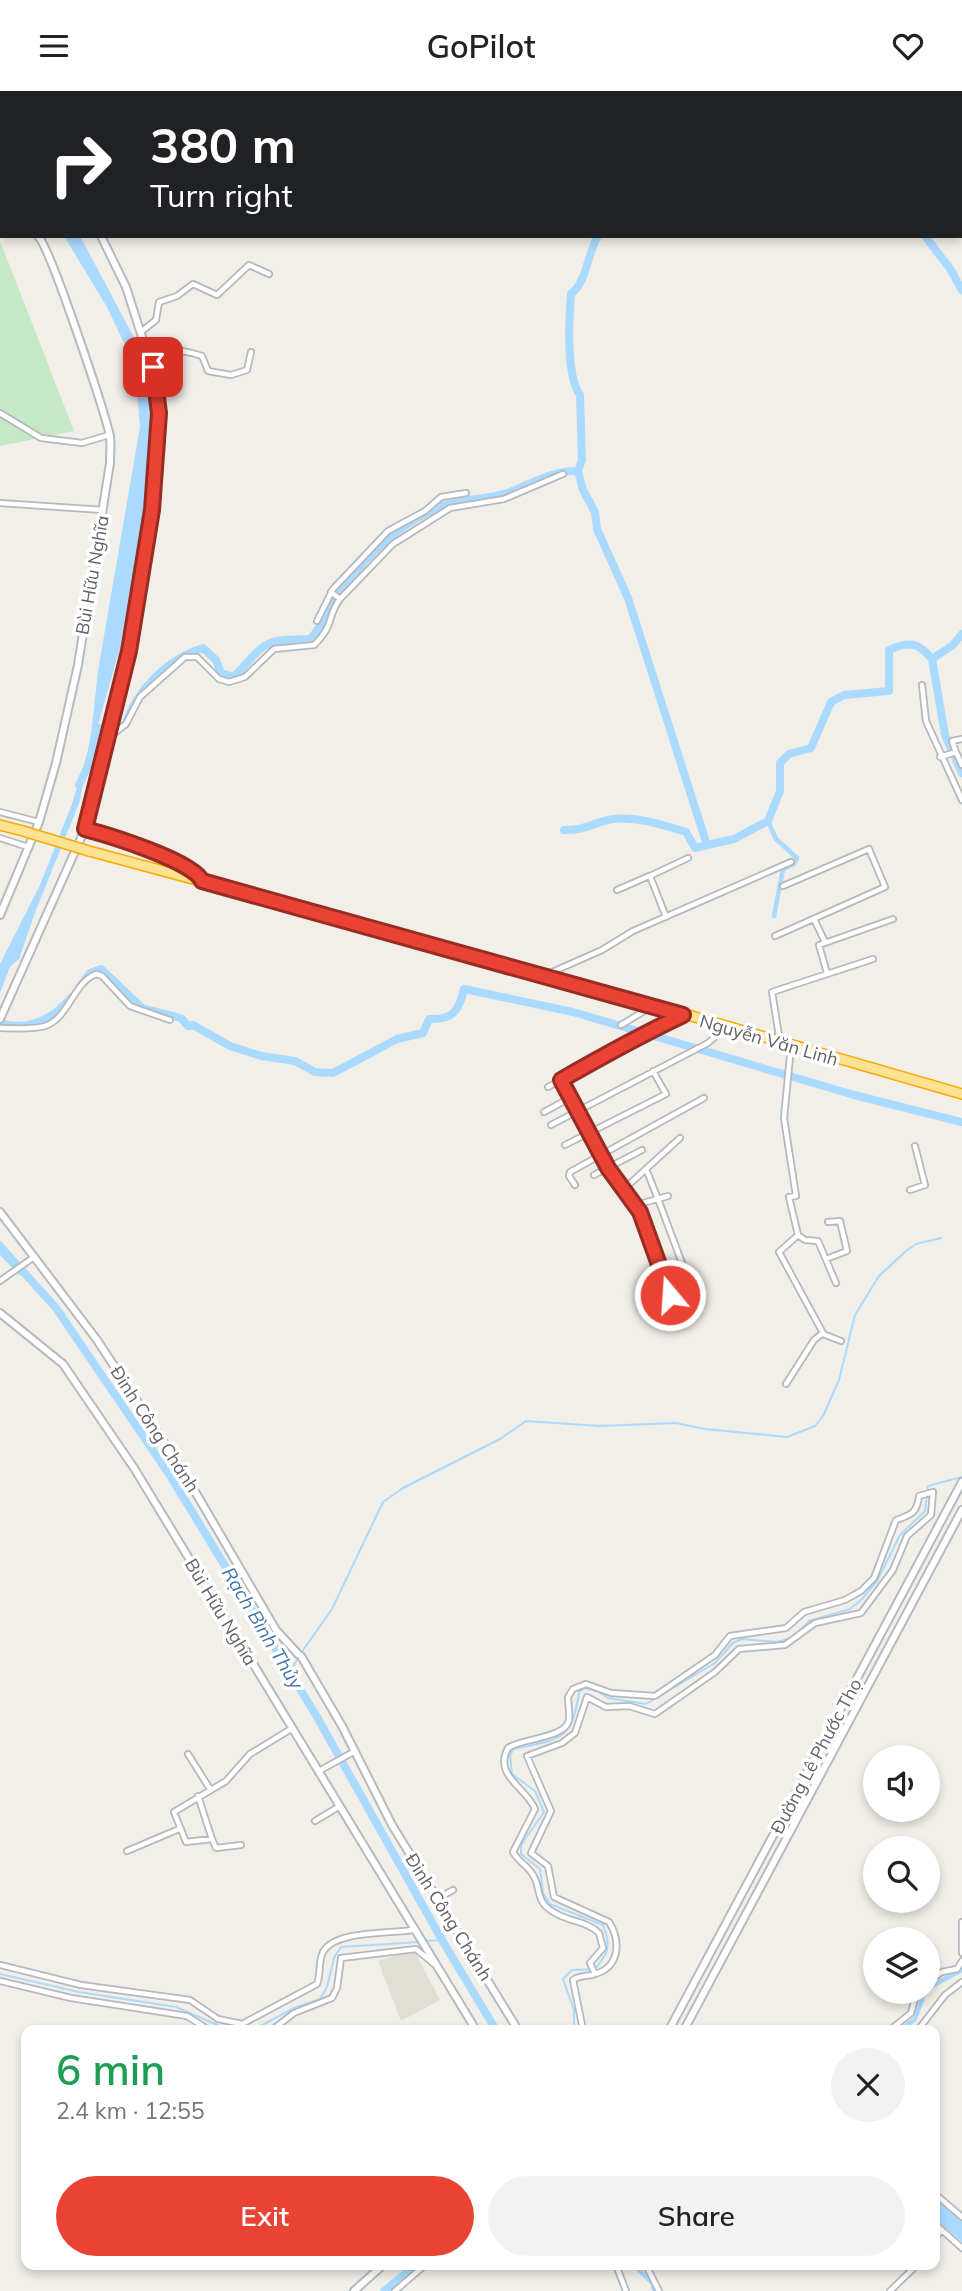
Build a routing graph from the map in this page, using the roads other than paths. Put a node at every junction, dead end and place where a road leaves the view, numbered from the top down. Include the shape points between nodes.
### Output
1 (39, 238) edge
2 (102, 238) edge
3 (269, 274) dead end
4 (142, 331) junction
5 (149, 352) junction
6 (251, 352) dead end
7 (0, 413) edge
8 (110, 435) junction
9 (563, 474) dead end
10 (466, 493) dead end
11 (0, 503) edge
12 (104, 510) junction
13 (331, 593) junction
14 (339, 598) junction
15 (317, 621) dead end
16 (922, 685) dead end
17 (111, 732) junction
18 (962, 739) edge
19 (955, 753) junction
20 (942, 757) junction
21 (962, 765) edge
22 (962, 800) edge
23 (0, 812) edge
24 (39, 822) junction
25 (0, 825) edge
26 (85, 829) junction
27 (0, 838) edge
28 (28, 847) junction
29 (688, 858) dead end
30 (791, 862) dead end
31 (650, 876) junction
32 (202, 881) junction
33 (783, 886) dead end
34 (617, 890) dead end
35 (0, 915) edge
36 (666, 917) junction
37 (814, 919) junction
38 (893, 919) dead end
39 (775, 936) dead end
40 (825, 942) junction
41 (873, 960) dead end
42 (827, 973) junction
43 (545, 974) junction
44 (652, 1006) junction
45 (683, 1015) junction
46 (1, 1017) edge
47 (170, 1020) dead end
48 (621, 1025) dead end
49 (0, 1028) edge
50 (725, 1028) junction
51 (780, 1043) junction
52 (791, 1046) junction
53 (653, 1071) junction
54 (561, 1080) junction
55 (548, 1087) dead end
56 (962, 1094) edge
57 (570, 1098) junction
58 (704, 1098) dead end
59 (576, 1111) junction
60 (544, 1112) dead end
61 (551, 1125) dead end
62 (589, 1133) junction
63 (680, 1138) dead end
64 (565, 1145) dead end
65 (915, 1146) dead end
66 (642, 1150) dead end
67 (600, 1154) junction
68 (608, 1168) junction
69 (646, 1169) junction
70 (594, 1175) dead end
71 (575, 1185) dead end
72 (623, 1190) junction
73 (910, 1190) dead end
74 (668, 1196) dead end
75 (658, 1199) junction
76 (635, 1205) junction
77 (0, 1212) edge
78 (828, 1222) dead end
79 (798, 1235) junction
80 (35, 1256) junction
81 (826, 1259) junction
82 (688, 1279) dead end
83 (0, 1281) edge
84 (836, 1283) dead end
85 (670, 1295) dead end
86 (0, 1313) edge
87 (822, 1333) junction
88 (841, 1341) dead end
89 (786, 1384) dead end
90 (962, 1482) edge
91 (962, 1510) edge
92 (937, 1532) junction
93 (947, 1537) junction
94 (291, 1729) junction
95 (352, 1753) junction
96 (188, 1754) dead end
97 (319, 1771) junction
98 (210, 1789) junction
99 (198, 1796) junction
100 (340, 1806) junction
101 (315, 1821) dead end
102 (179, 1829) junction
103 (212, 1839) junction
104 (770, 1842) junction
105 (241, 1845) dead end
106 (781, 1848) junction
107 (127, 1851) dead end
108 (453, 1890) dead end
109 (438, 1899) junction
110 (962, 1922) edge
111 (414, 1932) junction
112 (962, 1953) edge
113 (962, 1961) edge
114 (434, 1963) junction
115 (0, 1965) edge
116 (593, 1971) junction
117 (940, 1974) edge
118 (0, 1981) edge
119 (962, 1982) edge
120 (913, 2004) edge
121 (201, 2025) edge
122 (278, 2025) edge
123 (473, 2025) edge
124 (515, 2025) edge
125 (582, 2025) edge
126 (672, 2025) edge
127 (687, 2025) edge
128 (896, 2025) edge
129 (922, 2025) edge
130 (940, 2198) edge
131 (962, 2217) edge
132 (942, 2230) joint
133 (940, 2232) edge
134 (962, 2248) edge
135 (377, 2270) edge
136 (419, 2270) edge
137 (618, 2270) edge
138 (648, 2270) edge
139 (912, 2270) edge
140 (354, 2291) edge
141 (395, 2291) edge
142 (626, 2291) edge
143 (659, 2291) edge
144 (890, 2291) edge

1 - 8 street, Bùi Hữu Nghĩa
2 - 4 street
3 - 4 street via 250,265 218,295 191,285 179,296 159,302 156,320
4 - 5 street
5 - 6 street via 164,349 197,354 208,372 231,375 247,370
5 - 17 street via 159,413 152,510
7 - 8 street via 41,438 82,443
8 - 12 street, Bùi Hữu Nghĩa
9 - 14 street via 504,499 450,508 393,544
10 - 13 street via 441,497 388,531
11 - 12 street
12 - 24 street, Bùi Hữu Nghĩa via 78,665
13 - 14 street
13 - 15 street
14 - 17 street via 332,625 314,645 274,649 241,679 222,681 197,657 181,660 140,697 126,725
16 - 20 street via 923,709
17 - 26 street
18 - 19 street via 951,739
19 - 20 street
19 - 21 street
20 - 22 street
23 - 24 street
24 - 28 street, Bùi Hữu Nghĩa
25 - 32 highway, Nguyễn Văn Linh, bridge
26 - 32 street via 111,834 192,870
26 - 46 street
27 - 28 street
28 - 35 street, Bùi Hữu Nghĩa
29 - 31 street
30 - 36 street
31 - 34 street
31 - 36 street
32 - 43 highway, Nguyễn Văn Linh
33 - 37 street via 869,849 885,887
36 - 43 street
37 - 39 street
37 - 40 street
38 - 40 street
40 - 42 street via 818,946
41 - 42 street
42 - 51 street via 772,993
43 - 44 highway, Nguyễn Văn Linh
44 - 45 highway, Nguyễn Văn Linh
44 - 48 street
45 - 50 highway, Nguyễn Văn Linh
45 - 54 street
47 - 49 street via 130,1006 102,976 94,974 50,1024
50 - 51 highway, Nguyễn Văn Linh
50 - 53 street via 708,1044
51 - 52 highway, Nguyễn Văn Linh
52 - 56 highway, Nguyễn Văn Linh
52 - 79 street via 784,1118 796,1196 789,1197
53 - 59 street
53 - 62 street via 666,1094
54 - 55 street
54 - 57 street
57 - 59 street
57 - 60 street
58 - 67 street
59 - 61 street
59 - 62 street
62 - 64 street
62 - 67 street
63 - 69 street
65 - 73 street via 925,1185
66 - 68 street
67 - 68 street
67 - 71 street via 569,1174
68 - 70 street
68 - 72 street
69 - 72 street
69 - 75 street
72 - 76 street
74 - 75 street
75 - 76 street
75 - 82 street
76 - 85 street
77 - 80 street, Đinh Công Chánh
78 - 81 street via 839,1221 846,1251
79 - 81 street via 818,1241
79 - 87 street via 779,1256
80 - 83 street
80 - 95 street, Đinh Công Chánh via 172,1453 276,1630 299,1655
81 - 84 street
86 - 94 street, Bùi Hữu Nghĩa via 71,1376 134,1468
87 - 88 street
87 - 89 street
90 - 92 street, Đường Lê Phước Thọ
91 - 93 street, Đường Lê Phước Thọ
92 - 93 street
92 - 104 street, Đường Lê Phước Thọ
93 - 106 street, Đường Lê Phước Thọ
94 - 97 street, Bùi Hữu Nghĩa
94 - 98 street via 250,1754 226,1781
95 - 97 street
95 - 109 street, Đinh Công Chánh
96 - 98 street
97 - 100 street, Bùi Hữu Nghĩa
98 - 99 street
99 - 102 street via 174,1812
99 - 103 street
100 - 101 street
100 - 111 street, Bùi Hữu Nghĩa
102 - 103 street via 186,1842
102 - 107 street
103 - 105 street via 216,1848
104 - 106 street
104 - 126 street, Đường Lê Phước Thọ
106 - 127 street, Đường Lê Phước Thọ
108 - 109 street
109 - 124 street, Đinh Công Chánh
110 - 112 street
111 - 114 street, Bùi Hữu Nghĩa
111 - 115 street via 341,1937 322,1954 314,1987 242,2024 218,2019 190,2000 81,1985
113 - 117 street via 957,1969
114 - 122 street via 416,1949 341,1958 332,1998 294,2013
114 - 123 street
116 - 116 street via 612,1963 617,1939 609,1922 554,1897 548,1866 531,1853 551,1811 527,1756 576,1733 587,1697 606,1707 629,1706 655,1714 721,1668 738,1649 785,1645 815,1623 861,1613 893,1570 907,1536 931,1515 933,1492 922,1495 913,1514 895,1520 874,1578 854,1596 804,1612 786,1628 730,1636 715,1655 655,1696 580,1686 568,1697 566,1726 508,1748 504,1762 510,1779 535,1809 513,1852 534,1876 544,1904 599,1933 603,1948 590,1963
116 - 125 street via 573,1980
118 - 121 street via 71,1998 187,2016
119 - 129 street via 945,1995
120 - 128 street via 911,2013
130 - 131 street
132 - 133 street
132 - 134 street
135 - 140 street
136 - 141 street
137 - 142 street
138 - 143 street
139 - 144 street

